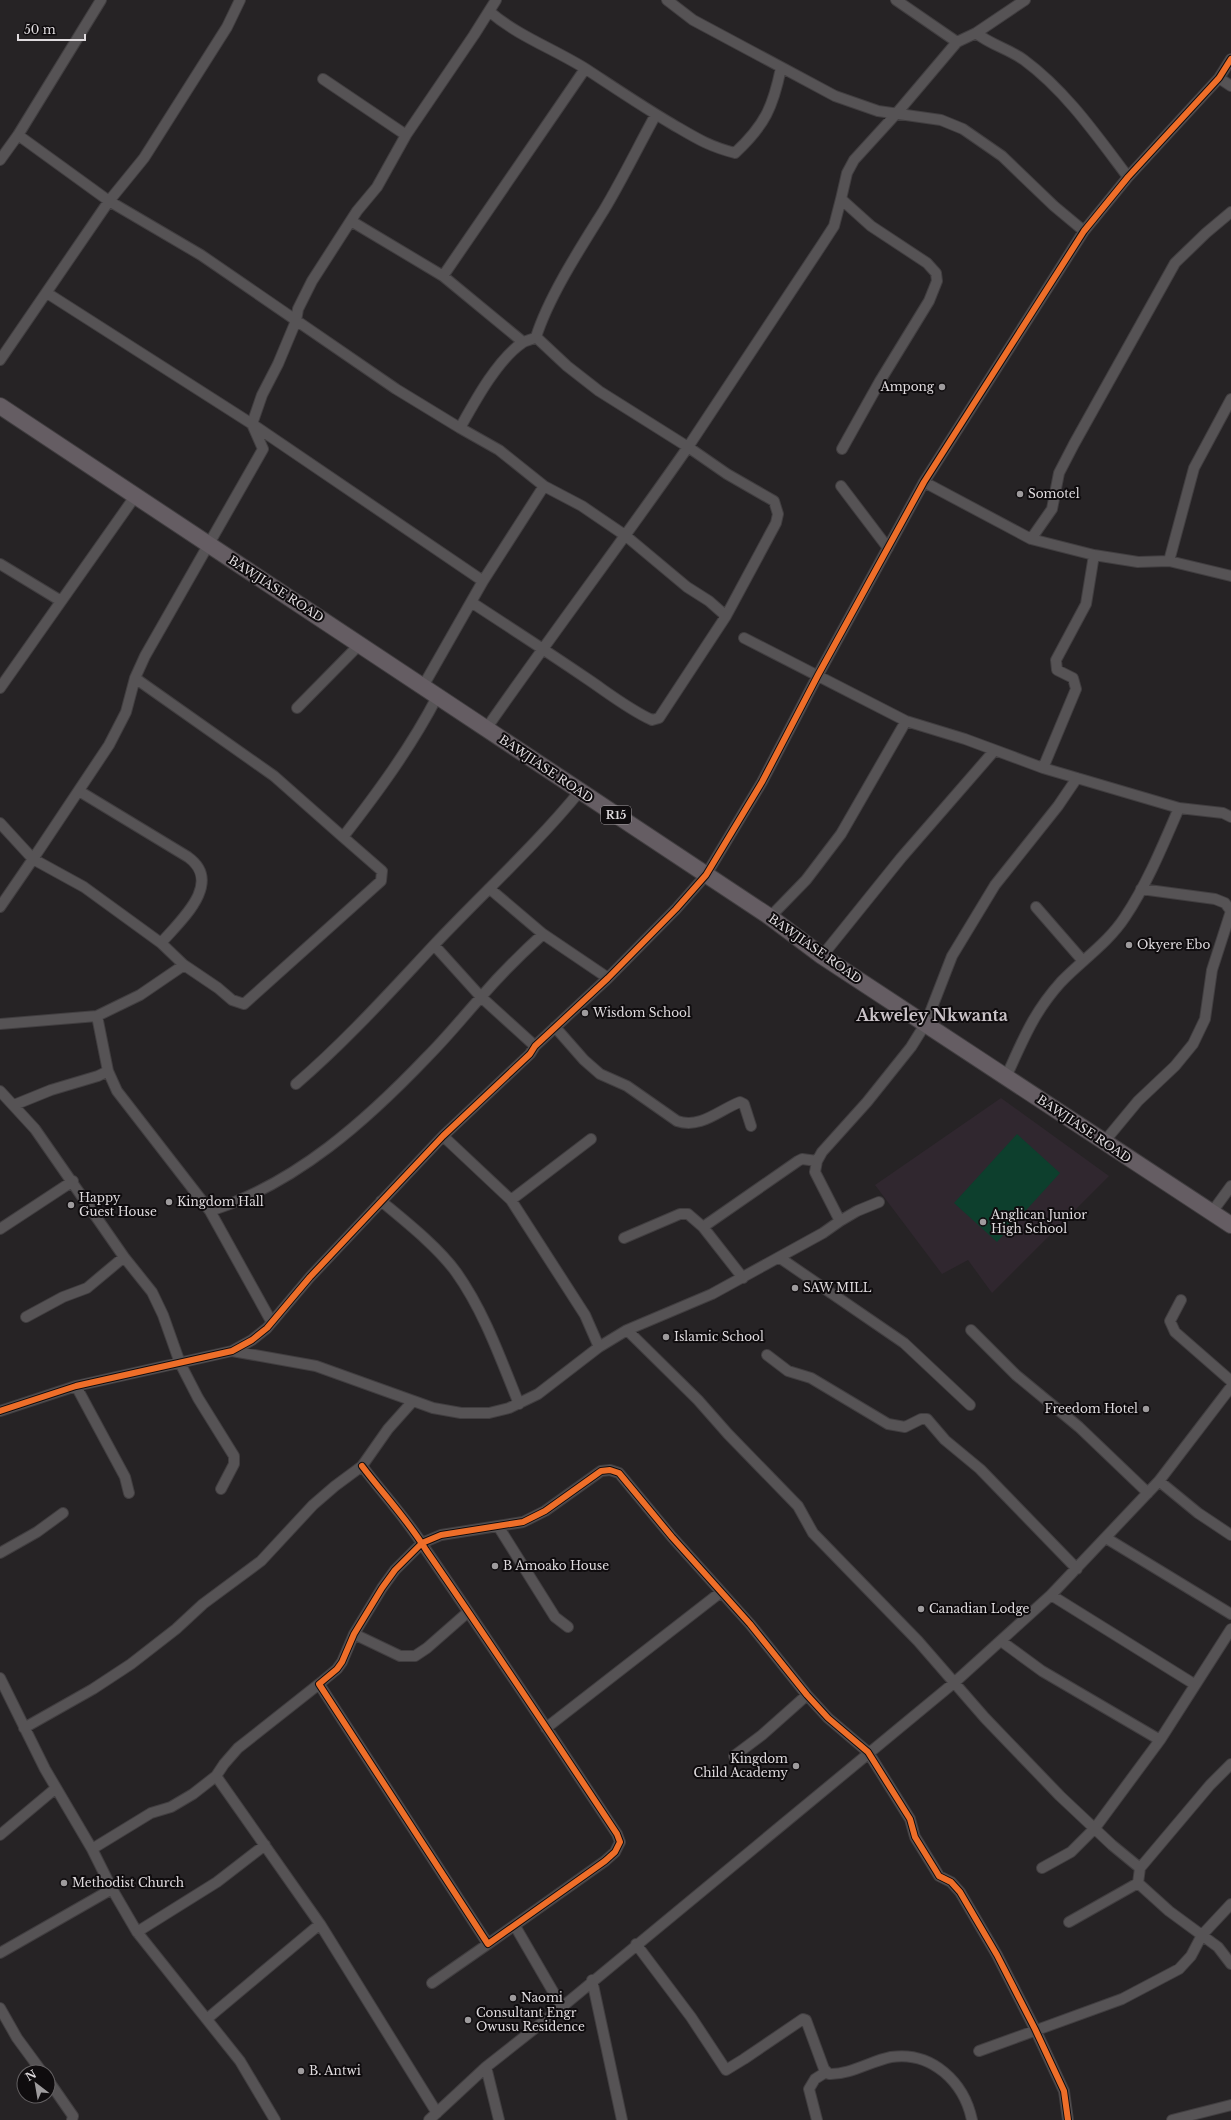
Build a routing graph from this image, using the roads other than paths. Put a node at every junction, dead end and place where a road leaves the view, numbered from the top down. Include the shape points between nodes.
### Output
1 (101, 0) edge
2 (240, 0) edge
3 (496, 0) edge
4 (667, 0) edge
5 (896, 0) edge
6 (1025, 0) edge
7 (490, 12) junction
8 (976, 33) junction
9 (957, 42) junction
10 (1231, 59) edge
11 (781, 68) junction
12 (585, 69) junction
13 (1219, 78) junction
14 (323, 79) dead end
15 (1231, 86) edge
16 (896, 114) junction
17 (655, 116) junction
18 (18, 135) junction
19 (406, 135) junction
20 (0, 160) edge
21 (1128, 177) junction
22 (841, 199) junction
23 (108, 201) junction
24 (1231, 212) edge
25 (351, 222) junction
26 (1084, 231) junction
27 (443, 276) junction
28 (47, 293) junction
29 (296, 321) junction
30 (536, 337) junction
31 (523, 342) junction
32 (0, 360) edge
33 (1231, 399) edge
34 (0, 406) edge
35 (252, 424) junction
36 (460, 428) junction
37 (688, 447) junction
38 (842, 449) dead end
39 (924, 482) junction
40 (544, 486) junction
41 (841, 486) dead end
42 (136, 495) junction
43 (626, 536) junction
44 (1031, 539) junction
45 (208, 545) junction
46 (888, 548) junction
47 (1094, 555) junction
48 (1169, 561) junction
49 (0, 564) edge
50 (1231, 576) edge
51 (483, 581) junction
52 (62, 601) junction
53 (472, 602) junction
54 (726, 616) junction
55 (744, 638) dead end
56 (360, 644) junction
57 (542, 649) junction
58 (818, 674) junction
59 (134, 678) junction
60 (0, 688) edge
61 (422, 688) junction
62 (437, 697) junction
63 (297, 708) dead end
64 (906, 720) junction
65 (486, 729) junction
66 (994, 751) junction
67 (1043, 768) junction
68 (1077, 778) junction
69 (79, 791) junction
70 (580, 791) junction
71 (1179, 808) junction
72 (1231, 817) edge
73 (0, 823) edge
74 (343, 837) junction
75 (33, 859) junction
76 (706, 875) junction
77 (490, 889) junction
78 (1141, 889) junction
79 (0, 907) edge
80 (1036, 907) dead end
81 (770, 917) junction
82 (543, 934) junction
83 (161, 943) junction
84 (434, 945) junction
85 (822, 956) junction
86 (1083, 961) junction
87 (184, 965) junction
88 (608, 978) junction
89 (481, 997) junction
90 (97, 1016) junction
91 (926, 1023) junction
92 (0, 1024) edge
93 (554, 1027) junction
94 (535, 1046) junction
95 (108, 1071) junction
96 (1006, 1077) junction
97 (296, 1084) dead end
98 (0, 1091) edge
99 (14, 1105) junction
100 (751, 1126) dead end
101 (443, 1136) junction
102 (591, 1139) dead end
103 (1104, 1142) junction
104 (817, 1161) junction
105 (73, 1181) junction
106 (1231, 1186) edge
107 (511, 1200) junction
108 (381, 1201) junction
109 (879, 1202) dead end
110 (210, 1211) junction
111 (1212, 1212) junction
112 (840, 1221) junction
113 (1231, 1225) edge
114 (703, 1227) junction
115 (0, 1229) edge
116 (624, 1238) dead end
117 (124, 1257) junction
118 (780, 1258) junction
119 (743, 1278) junction
120 (1180, 1300) dead end
121 (26, 1317) dead end
122 (271, 1321) junction
123 (627, 1330) junction
124 (971, 1330) dead end
125 (599, 1347) junction
126 (232, 1351) junction
127 (767, 1355) dead end
128 (180, 1364) junction
129 (1231, 1381) edge
130 (76, 1386) junction
131 (1231, 1387) edge
132 (413, 1401) junction
133 (519, 1404) junction
134 (970, 1406) dead end
135 (2, 1407) edge
136 (362, 1466) junction
137 (1159, 1481) junction
138 (220, 1489) dead end
139 (129, 1493) dead end
140 (1148, 1493) junction
141 (63, 1514) dead end
142 (498, 1526) junction
143 (1231, 1536) edge
144 (1106, 1538) junction
145 (422, 1543) junction
146 (0, 1553) edge
147 (1077, 1569) junction
148 (721, 1592) junction
149 (1051, 1595) junction
150 (468, 1612) junction
151 (1231, 1614) edge
152 (568, 1627) dead end
153 (1231, 1629) edge
154 (354, 1634) junction
155 (1001, 1641) junction
156 (0, 1678) edge
157 (955, 1682) junction
158 (319, 1684) junction
159 (1194, 1684) junction
160 (807, 1695) junction
161 (24, 1728) junction
162 (546, 1728) junction
163 (1160, 1740) junction
164 (868, 1752) junction
165 (734, 1756) dead end
166 (1231, 1764) edge
167 (216, 1776) junction
168 (56, 1788) junction
169 (1095, 1828) junction
170 (0, 1835) edge
171 (265, 1845) junction
172 (92, 1848) junction
173 (1042, 1868) dead end
174 (1140, 1868) junction
175 (1138, 1883) junction
176 (112, 1889) junction
177 (1231, 1904) edge
178 (1069, 1922) dead end
179 (320, 1924) junction
180 (516, 1926) junction
181 (137, 1932) junction
182 (1202, 1935) junction
183 (488, 1944) junction
184 (636, 1944) junction
185 (0, 1953) edge
186 (1231, 1964) edge
187 (592, 1980) junction
188 (432, 1983) dead end
189 (562, 2007) junction
190 (0, 2008) edge
191 (208, 2018) junction
192 (1035, 2030) junction
193 (979, 2051) dead end
194 (36, 2064) edge
195 (486, 2067) junction
196 (826, 2072) junction
197 (56, 2091) edge
198 (1231, 2105) edge
199 (437, 2113) junction
200 (72, 2120) edge
201 (275, 2120) edge
202 (429, 2120) edge
203 (499, 2120) edge
204 (622, 2120) edge
205 (817, 2120) edge
206 (972, 2120) edge
207 (1068, 2120) edge
208 (1172, 2120) edge

1 - 18 street
2 - 23 street via 227,27 144,158
3 - 7 street
4 - 11 street via 693,20
5 - 9 street
6 - 8 street
7 - 12 street via 527,37
7 - 19 street
8 - 9 street
8 - 21 street via 984,40 1024,60 1050,83 1077,111
9 - 16 street
10 - 13 street
11 - 16 street via 862,107
11 - 17 street via 768,114 755,134 735,153 713,148
12 - 17 street
12 - 27 street
13 - 15 street
13 - 21 street
14 - 19 street
16 - 22 street via 854,160 847,173
16 - 26 street via 941,120 963,129 1002,156
17 - 30 street via 573,261 542,320
18 - 20 street
18 - 23 street
19 - 25 street via 377,186
21 - 26 street
22 - 37 street via 834,226 824,243
22 - 38 street via 871,226 927,264 936,273 937,281 929,301
23 - 28 street
23 - 29 street via 201,255
24 - 44 street via 1175,263 1074,444 1059,473 1052,509
25 - 27 street
25 - 29 street via 312,281 298,309
26 - 39 street
27 - 31 street
28 - 32 street
28 - 35 street
29 - 35 street via 262,395
29 - 36 street via 396,389
30 - 31 street
30 - 37 street via 599,391
31 - 36 street via 490,380
33 - 48 street via 1194,468
34 - 42 main road, BAWJIASE ROAD / R15
35 - 45 street via 263,449
35 - 51 street
36 - 40 street via 500,450
37 - 43 street
37 - 54 street via 727,474 774,501 776,507 776,523
39 - 44 street
39 - 46 street
40 - 43 street via 582,506
40 - 51 street
41 - 46 street
42 - 45 main road, BAWJIASE ROAD / R15
42 - 52 street
43 - 54 street
43 - 57 street
44 - 47 street
45 - 56 main road, BAWJIASE ROAD / R15
45 - 59 street
46 - 58 street
47 - 48 street via 1138,562
47 - 67 street via 1086,604 1056,660 1057,670 1073,678 1076,689
48 - 50 street
49 - 52 street
51 - 53 street
52 - 60 street
53 - 57 street
53 - 61 street
54 - 57 street via 659,718 652,720 621,703
55 - 58 street
56 - 61 main road, BAWJIASE ROAD / R15
56 - 63 street
57 - 65 street
58 - 64 street
58 - 76 street via 762,782
59 - 69 street via 126,712 109,745
59 - 74 street via 274,776
61 - 62 main road, BAWJIASE ROAD / R15
62 - 65 main road, BAWJIASE ROAD / R15
62 - 74 street via 416,735 376,795
64 - 66 street
64 - 81 street via 841,834 806,880
65 - 70 main road, BAWJIASE ROAD / R15
66 - 67 street
66 - 85 street via 901,858
67 - 68 street
68 - 71 street
68 - 91 street via 995,885 952,956
69 - 75 street
69 - 83 street via 196,862 202,872 204,881 194,905
70 - 76 main road, BAWJIASE ROAD / R15
70 - 77 street
71 - 72 street via 1223,813
71 - 78 street
73 - 75 street
74 - 87 street via 382,870 381,880 244,1004 232,1000
75 - 79 street
75 - 83 street via 84,887
76 - 81 main road, BAWJIASE ROAD / R15
76 - 88 street
77 - 82 street
77 - 84 street
78 - 86 street via 1111,935
78 - 103 street via 1214,899 1225,903 1231,911 1212,970 1205,1019 1193,1044
80 - 86 street
81 - 85 main road, BAWJIASE ROAD / R15
82 - 88 street
82 - 89 street
83 - 87 street
84 - 89 street
84 - 97 street via 347,1038
85 - 91 main road, BAWJIASE ROAD / R15
86 - 96 street via 1032,1019
87 - 90 street via 140,995
88 - 93 street
89 - 94 street
89 - 110 street via 428,1056 378,1104 323,1151 277,1182 234,1203
90 - 92 street
90 - 95 street
91 - 96 main road, BAWJIASE ROAD / R15
91 - 104 street via 911,1047 868,1102 822,1152
93 - 94 street
93 - 100 street via 600,1074 627,1086 678,1121 686,1124 699,1122 740,1102 744,1104
94 - 101 street via 530,1054
95 - 99 street
95 - 110 street via 117,1091
96 - 103 main road, BAWJIASE ROAD / R15
98 - 99 street
99 - 105 street via 36,1129
101 - 107 street
101 - 108 street
102 - 107 street
103 - 111 main road, BAWJIASE ROAD / R15
104 - 112 street via 815,1172
104 - 114 street via 798,1161
105 - 115 street
105 - 117 street
106 - 111 street
107 - 125 street via 585,1315
108 - 122 street
108 - 133 street via 414,1228 456,1272 490,1332
109 - 112 street
110 - 122 street
111 - 113 main road, BAWJIASE ROAD / R15
112 - 118 street
114 - 116 street via 688,1214 680,1214
114 - 119 street
117 - 121 street via 87,1288 63,1297
117 - 128 street via 152,1292
118 - 119 street
118 - 134 street via 904,1343
119 - 123 street via 688,1305
120 - 129 street via 1170,1322 1175,1332
122 - 126 street via 267,1328 252,1340
123 - 125 street
123 - 157 street via 698,1400 798,1506 813,1532
124 - 140 street via 1016,1375 1078,1427
125 - 133 street via 544,1390
126 - 128 street
126 - 132 street via 316,1366
127 - 147 street via 788,1371 811,1378 888,1424 904,1427 921,1419 928,1419 945,1440 980,1469
128 - 130 street
128 - 138 street via 234,1456 234,1464
130 - 135 street
130 - 139 street via 125,1477
131 - 137 street
132 - 133 street via 433,1408 474,1414 489,1413
132 - 136 street via 388,1429
136 - 145 street
136 - 161 street via 313,1505 261,1561 203,1604 149,1650 93,1689
137 - 140 street
137 - 143 street
140 - 144 street
141 - 146 street
142 - 145 street via 441,1535
142 - 148 street via 514,1525 545,1511 601,1471 610,1470 619,1473
142 - 152 street via 555,1617
144 - 147 street
144 - 151 street
145 - 150 street
145 - 154 street via 391,1576
147 - 149 street
148 - 160 street
148 - 162 street
149 - 155 street
149 - 159 street
150 - 154 street via 415,1656 400,1656
150 - 162 street
153 - 159 street
154 - 158 street via 342,1662
155 - 157 street
155 - 163 street via 1042,1672
156 - 161 street
157 - 164 street
157 - 169 street via 1039,1774
158 - 167 street via 238,1748
158 - 183 street
159 - 163 street
160 - 164 street via 828,1718
160 - 165 street
161 - 168 street
162 - 180 street via 620,1842 615,1852 605,1861
163 - 169 street
164 - 184 street
164 - 192 street via 910,1819 915,1836 936,1872 960,1892
166 - 174 street
167 - 171 street
167 - 172 street via 177,1804 151,1813
168 - 170 street
168 - 172 street
169 - 173 street via 1071,1852
169 - 174 street
171 - 179 street
171 - 181 street via 217,1882
172 - 176 street
174 - 175 street
175 - 178 street
175 - 182 street via 1169,1911
176 - 181 street
176 - 185 street
177 - 182 street
179 - 191 street
179 - 199 street
180 - 183 street
180 - 189 street
181 - 191 street
182 - 186 street via 1218,1947
182 - 192 street via 1191,1956 1174,1972 1122,1999
183 - 188 street
184 - 187 street
184 - 196 street via 691,2017 726,2070 803,2019 810,2028
187 - 189 street
187 - 204 street
189 - 195 street
190 - 194 street
191 - 201 street via 240,2061
192 - 193 street
192 - 207 street via 1064,2091
195 - 199 street
195 - 203 street
196 - 205 street via 815,2079 809,2089
196 - 206 street via 833,2074 906,2056 931,2063 948,2074 960,2088
197 - 200 street via 73,2116
198 - 208 street
199 - 202 street

